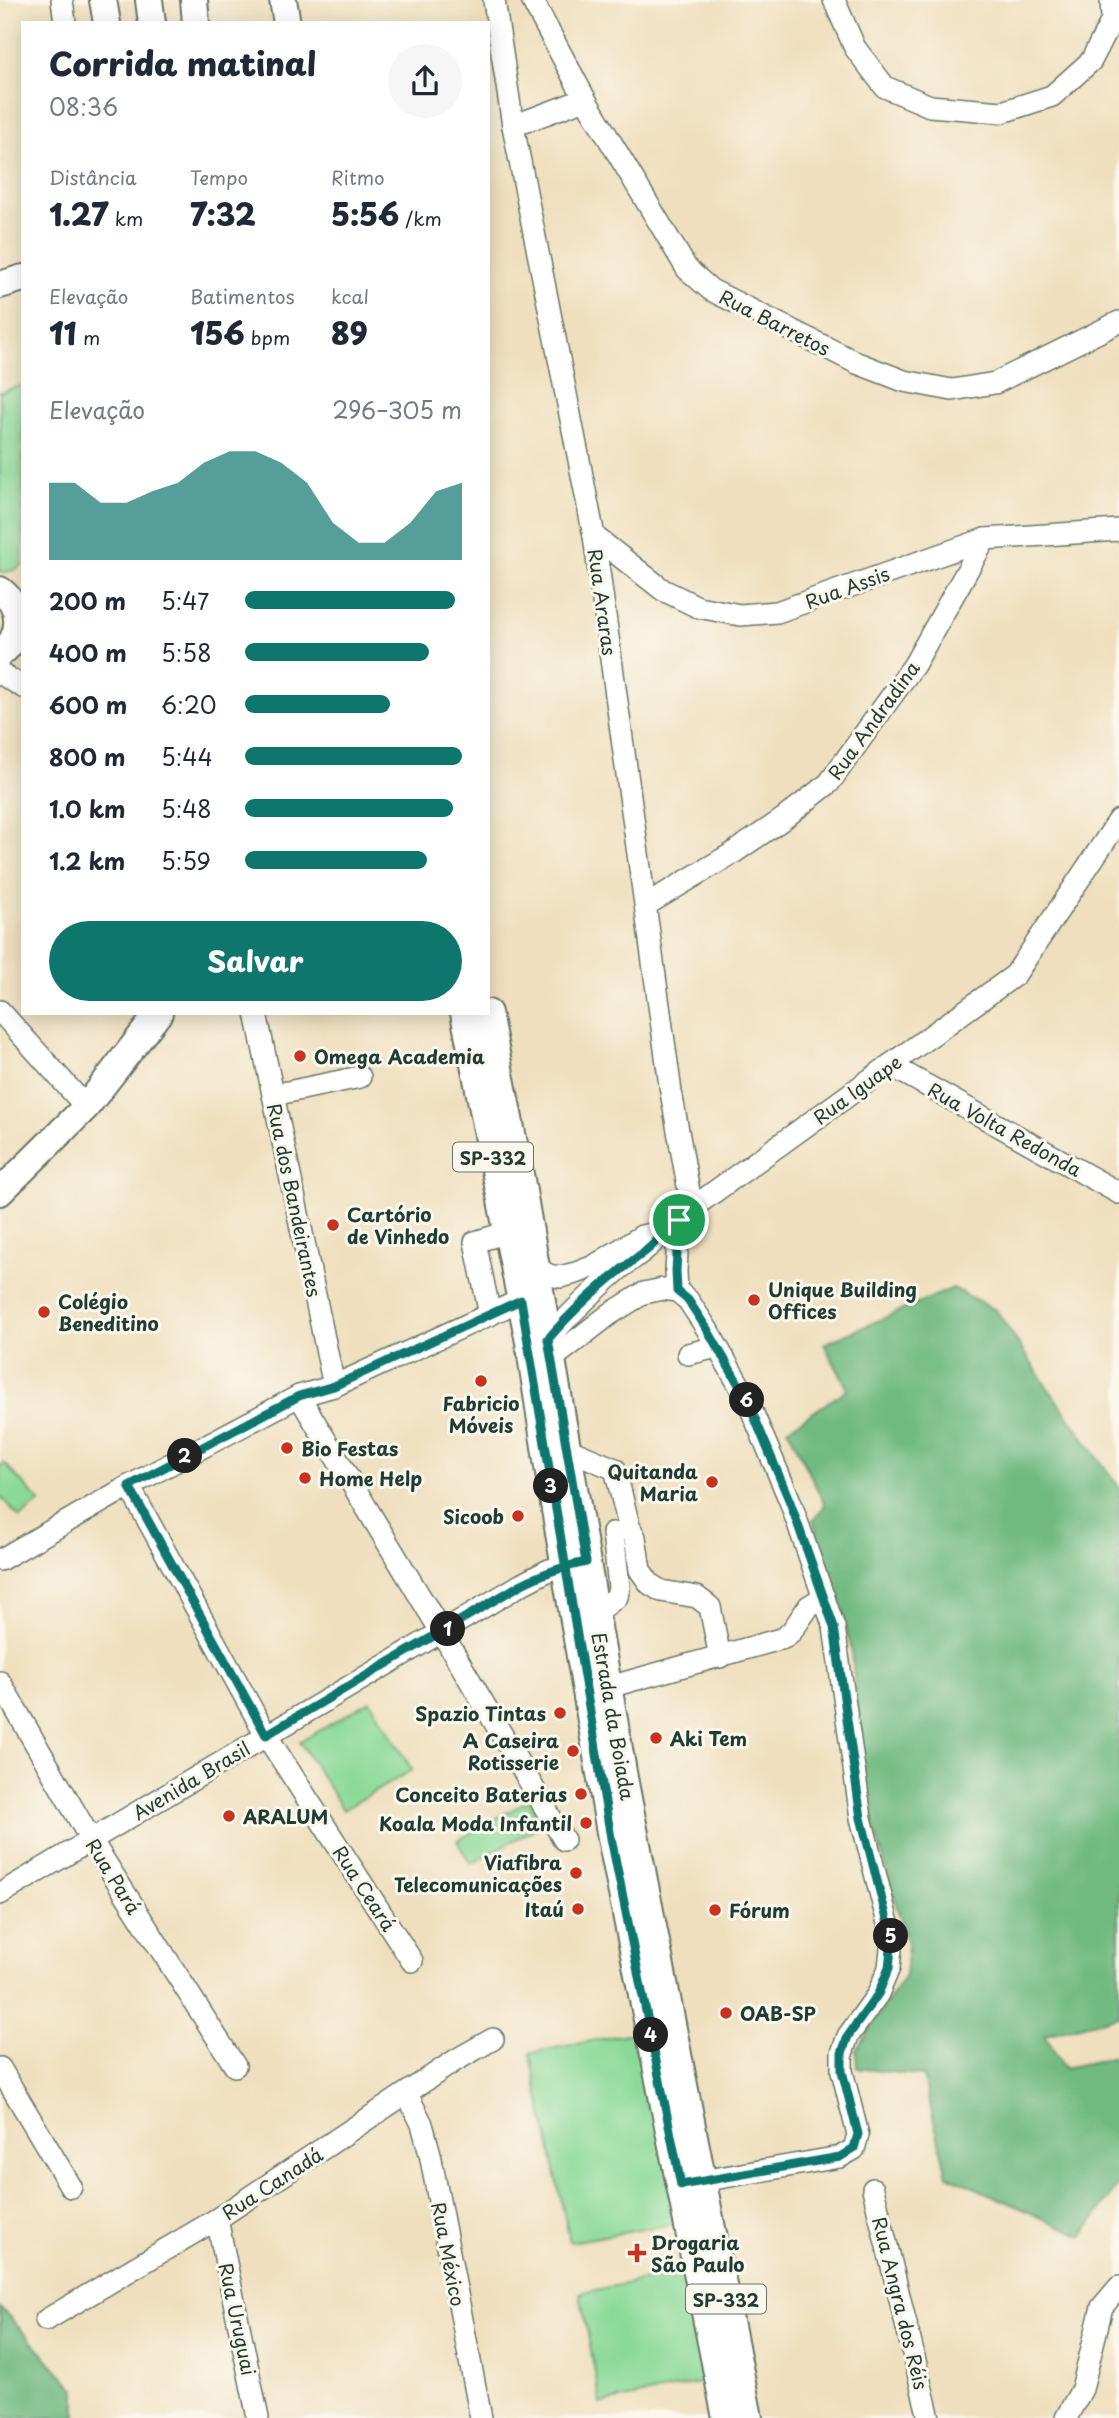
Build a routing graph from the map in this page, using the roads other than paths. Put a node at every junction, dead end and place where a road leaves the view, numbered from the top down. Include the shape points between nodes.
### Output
1 (62, 0) edge
2 (103, 0) edge
3 (149, 0) edge
4 (194, 0) edge
5 (283, 0) edge
6 (494, 0) edge
7 (532, 0) edge
8 (834, 0) edge
9 (1111, 0) edge
10 (65, 21) edge
11 (107, 21) edge
12 (152, 21) edge
13 (196, 21) edge
14 (287, 21) edge
15 (585, 99) junction
16 (513, 126) junction
17 (21, 279) edge
18 (0, 285) edge
19 (1119, 322) edge
20 (1119, 530) edge
21 (594, 536) junction
22 (985, 539) junction
23 (9, 589) edge
24 (0, 654) edge
25 (0, 673) edge
26 (21, 686) edge
27 (1119, 820) edge
28 (646, 905) junction
29 (0, 1012) edge
30 (157, 1015) edge
31 (256, 1015) edge
32 (464, 1015) edge
33 (488, 1015) edge
34 (890, 1065) junction
35 (360, 1077) dead end
36 (273, 1095) junction
37 (86, 1107) junction
38 (0, 1192) edge
39 (1119, 1193) edge
40 (678, 1220) junction
41 (508, 1233) junction
42 (548, 1272) junction
43 (677, 1291) junction
44 (521, 1300) junction
45 (570, 1314) junction
46 (491, 1315) junction
47 (577, 1340) junction
48 (717, 1347) junction
49 (550, 1349) junction
50 (688, 1353) dead end
51 (334, 1386) junction
52 (299, 1396) junction
53 (567, 1449) junction
54 (129, 1486) junction
55 (621, 1530) junction
56 (578, 1557) junction
57 (0, 1560) edge
58 (824, 1597) junction
59 (597, 1612) junction
60 (442, 1633) junction
61 (720, 1657) junction
62 (0, 1682) edge
63 (609, 1688) junction
64 (266, 1735) junction
65 (91, 1840) junction
66 (564, 1840) dead end
67 (0, 1894) edge
68 (412, 1961) dead end
69 (493, 2039) dead end
70 (235, 2066) dead end
71 (0, 2068) edge
72 (407, 2094) junction
73 (692, 2183) junction
74 (71, 2187) dead end
75 (873, 2189) dead end
76 (217, 2219) junction
77 (1119, 2287) edge
78 (46, 2320) dead end
79 (258, 2418) edge
80 (481, 2418) edge
81 (726, 2418) edge
82 (749, 2418) edge
83 (929, 2418) edge
84 (1066, 2418) edge

1 - 10 street
2 - 11 main road
3 - 12 main road
4 - 13 main road
5 - 14 main road
6 - 16 street, Rua Araras
7 - 15 street, Rua Barretos
8 - 9 street via 855,48 885,87 930,106 1002,112 1052,96 1091,61 1112,20
15 - 16 street
15 - 19 street, Rua Barretos via 687,269 711,290 857,363 904,381 952,390 995,383
16 - 21 street, Rua Araras
17 - 18 main road
20 - 22 street, Rua Assis
21 - 22 street, Rua Assis via 663,590 698,607 740,615 777,611
21 - 28 street, Rua Araras
22 - 28 street, Rua Andradina via 915,665 829,783 733,853
23 - 24 main road via 17,630
25 - 26 street
27 - 34 street, Rua Iguape via 1015,975
28 - 40 street, Rua Araras via 671,1092
29 - 37 street
30 - 37 main road
31 - 36 street, Rua dos Bandeirantes
32 - 41 main road, Estrada da Boiada / SP-332
33 - 42 main road, Estrada da Boiada / SP-332
34 - 39 street, Rua Volta Redonda
34 - 40 street, Rua Iguape
35 - 36 street
36 - 51 street, Rua dos Bandeirantes
37 - 38 main road
40 - 42 street, Rua Iguape via 594,1266
40 - 43 street, Rua Araras
40 - 45 street
41 - 44 main road, Estrada da Boiada / SP-332
41 - 46 street via 475,1242
42 - 45 street
42 - 49 main road, Estrada da Boiada / SP-332
43 - 47 street via 644,1293
43 - 48 street via 688,1300
44 - 46 street
44 - 56 main road, Estrada da Boiada / SP-332
45 - 47 street
45 - 49 street
46 - 51 street
47 - 49 street
48 - 50 street
48 - 58 street via 746,1397
49 - 53 main road, Estrada da Boiada / SP-332
51 - 52 street
52 - 54 street
52 - 60 street
53 - 55 street via 615,1469
53 - 56 main road, Estrada da Boiada / SP-332
54 - 57 street
54 - 64 street, Rua Ceará
55 - 56 street, Avenida Brasil
55 - 59 street via 620,1587 617,1597
55 - 61 street via 635,1537 640,1570 650,1584 661,1591 697,1597 710,1607
56 - 59 main road, Estrada da Boiada / SP-332
56 - 60 street, Avenida Brasil via 522,1584
56 - 73 main road, Estrada da Boiada / SP-332 via 611,1838
58 - 61 street via 809,1606 784,1638
58 - 73 street via 834,1627 861,1818 892,1939 889,1968 878,1994 848,2036 842,2053 857,2142 840,2157
59 - 63 main road, Estrada da Boiada / SP-332
60 - 64 street, Avenida Brasil
60 - 66 street
61 - 63 street
62 - 65 street, Rua Pará
63 - 73 main road, Estrada da Boiada / SP-332
64 - 65 street, Avenida Brasil
64 - 68 street, Rua Ceará
65 - 67 street, Avenida Brasil
65 - 70 street, Rua Pará
69 - 72 street, Rua Canadá
71 - 74 street
72 - 76 street, Rua Canadá
72 - 80 street, Rua México via 430,2154
73 - 81 main road, Estrada da Boiada / SP-332
73 - 82 main road, Estrada da Boiada / SP-332
75 - 83 street, Rua Angra dos Réis
76 - 78 street, Rua Canadá
76 - 79 street, Rua Uruguai
77 - 84 street via 1102,2307 1082,2389

